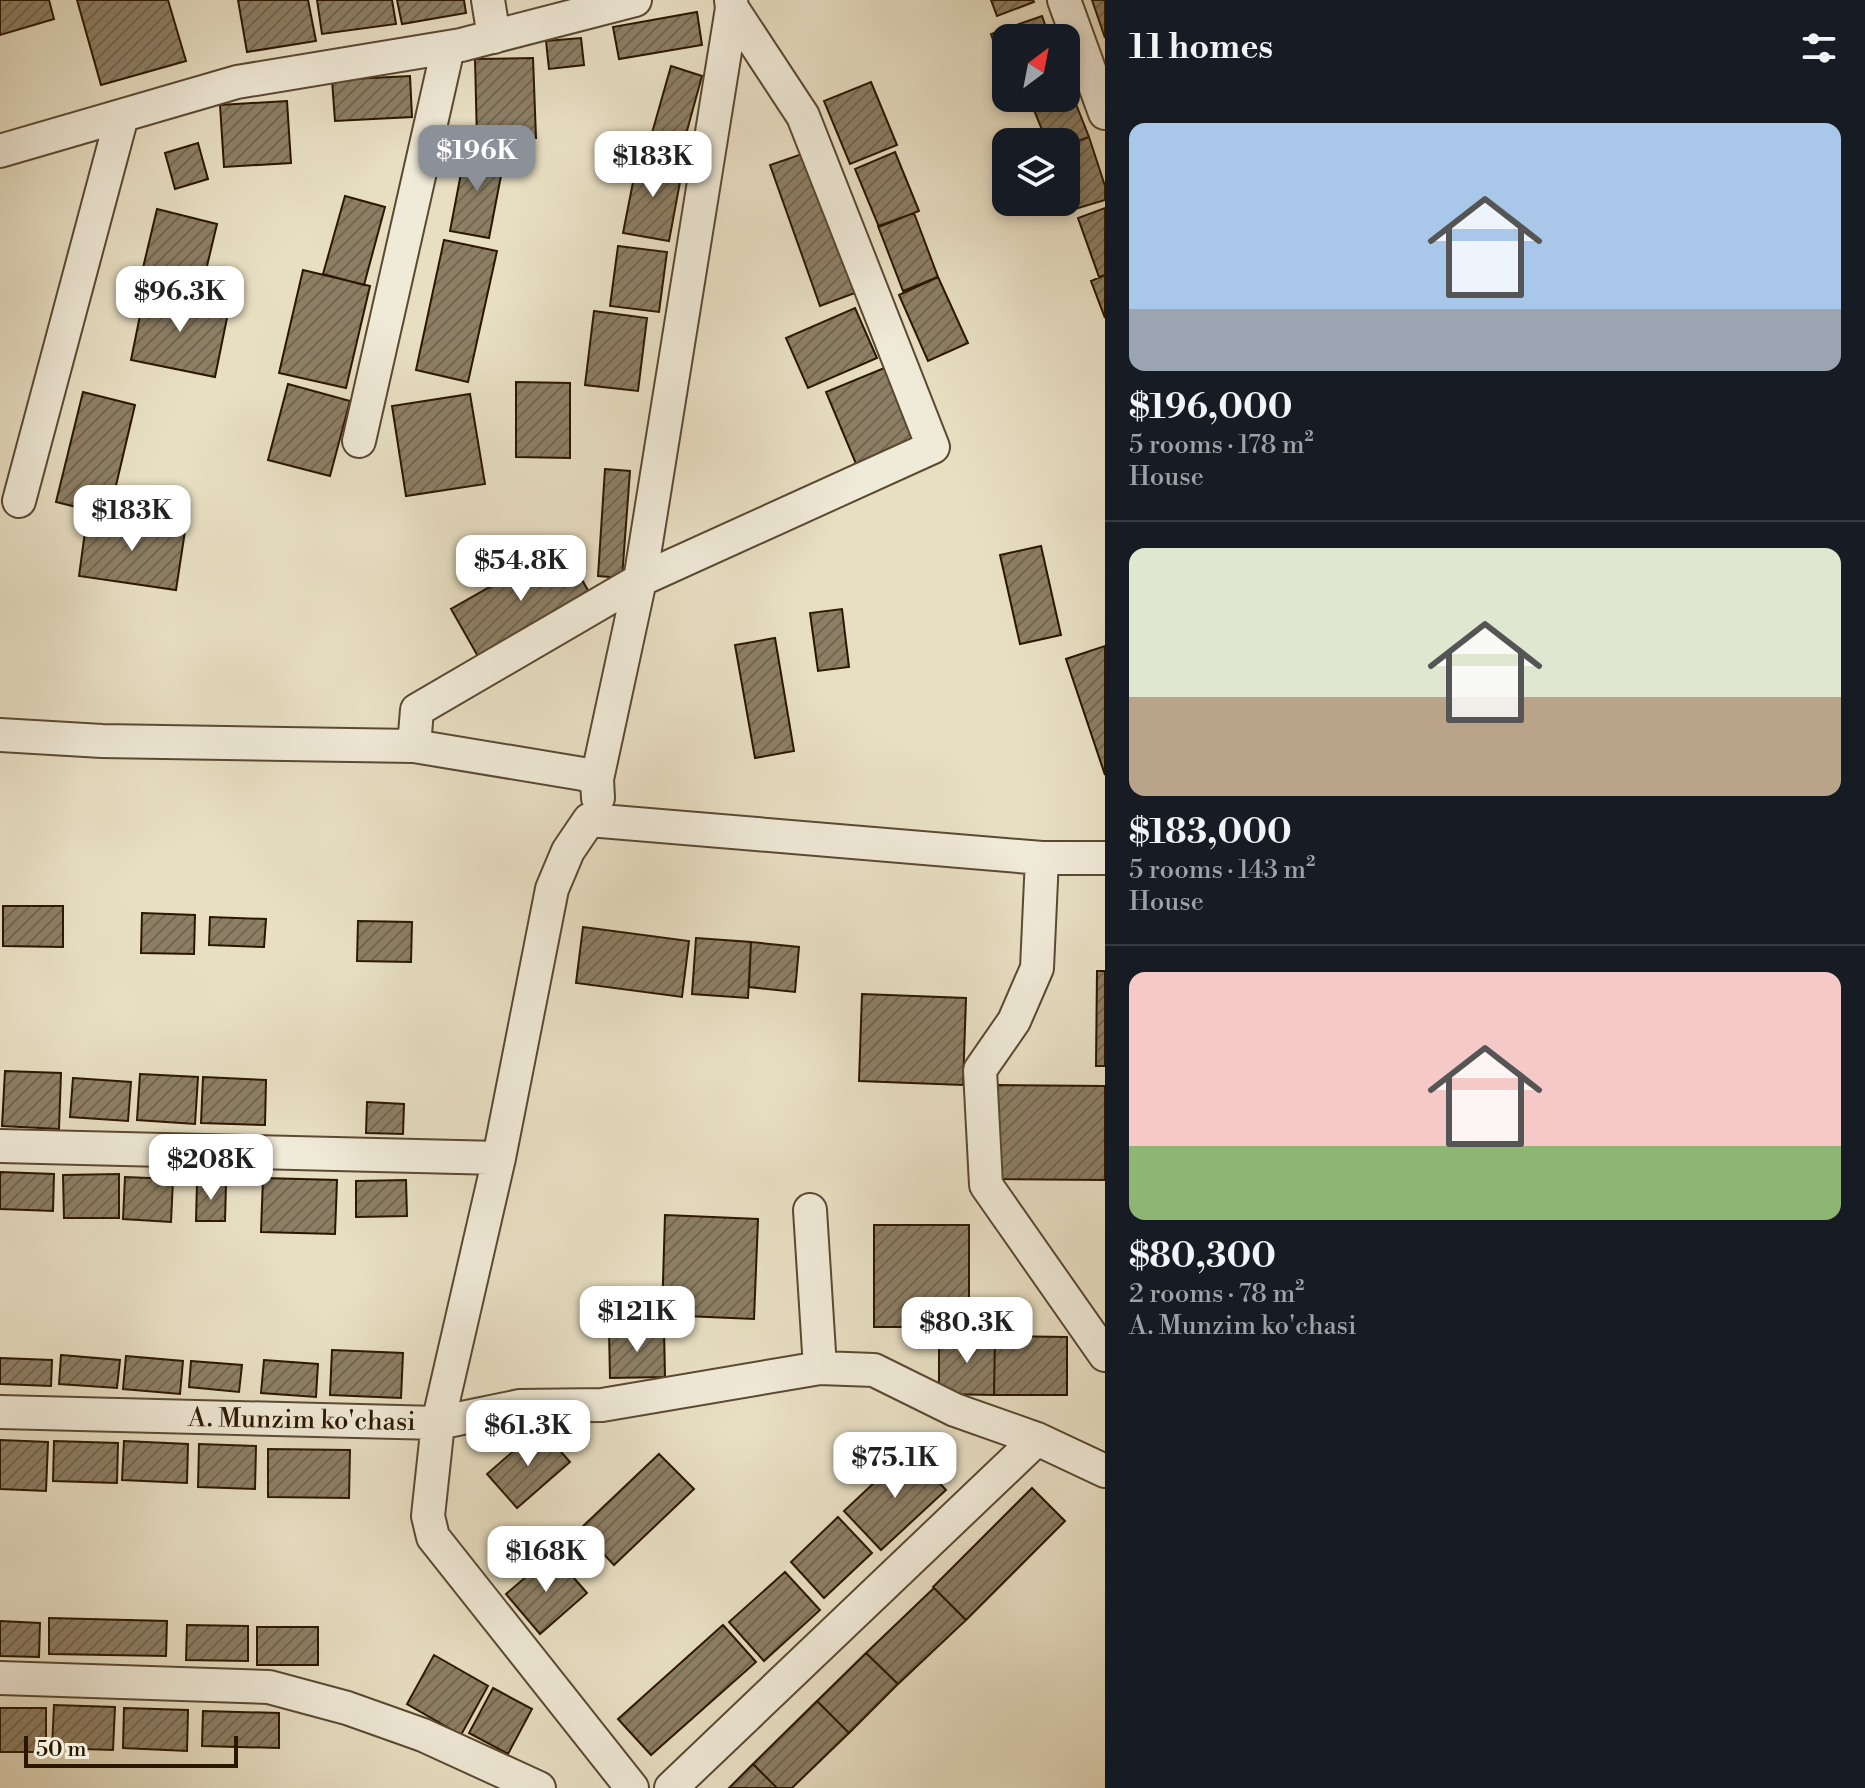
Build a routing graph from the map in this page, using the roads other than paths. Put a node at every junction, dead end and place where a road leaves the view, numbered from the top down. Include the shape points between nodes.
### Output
1 (488, 0) edge
2 (635, 0) edge
3 (1064, 0) edge
4 (732, 4) edge
5 (494, 37) junction
6 (448, 48) junction
7 (1105, 113) edge
8 (122, 116) junction
9 (0, 151) edge
10 (359, 441) dead end
11 (19, 501) dead end
12 (640, 580) junction
13 (0, 735) edge
14 (414, 746) junction
15 (597, 779) junction
16 (589, 820) junction
17 (1042, 858) junction
18 (1105, 858) edge
19 (0, 1146) edge
20 (499, 1158) junction
21 (810, 1210) dead end
22 (1105, 1355) edge
23 (820, 1368) junction
24 (0, 1412) edge
25 (438, 1423) junction
26 (1037, 1439) junction
27 (1105, 1471) edge
28 (0, 1678) edge
29 (539, 1788) edge
30 (632, 1788) edge
31 (671, 1788) edge

1 - 5 street
2 - 5 street
3 - 7 street
4 - 12 street
4 - 12 street via 803,116 933,447
5 - 6 street
6 - 8 street via 237,82
6 - 10 street
8 - 9 street
8 - 11 street
12 - 14 street via 417,710
12 - 15 street
13 - 14 street
14 - 15 street
15 - 16 street via 598,799
16 - 17 street
16 - 20 street via 552,889
17 - 18 street
17 - 22 street via 1037,968 1014,1021 980,1070 986,1185
19 - 20 street
20 - 25 street
21 - 23 street
23 - 25 street, A. Munzim ko'chasi via 602,1405 520,1406
23 - 26 street, A. Munzim ko'chasi via 874,1370 955,1410
24 - 25 street, A. Munzim ko'chasi
25 - 30 street via 428,1516 433,1537
26 - 27 street, A. Munzim ko'chasi
26 - 31 street
28 - 29 street via 269,1687 423,1735

